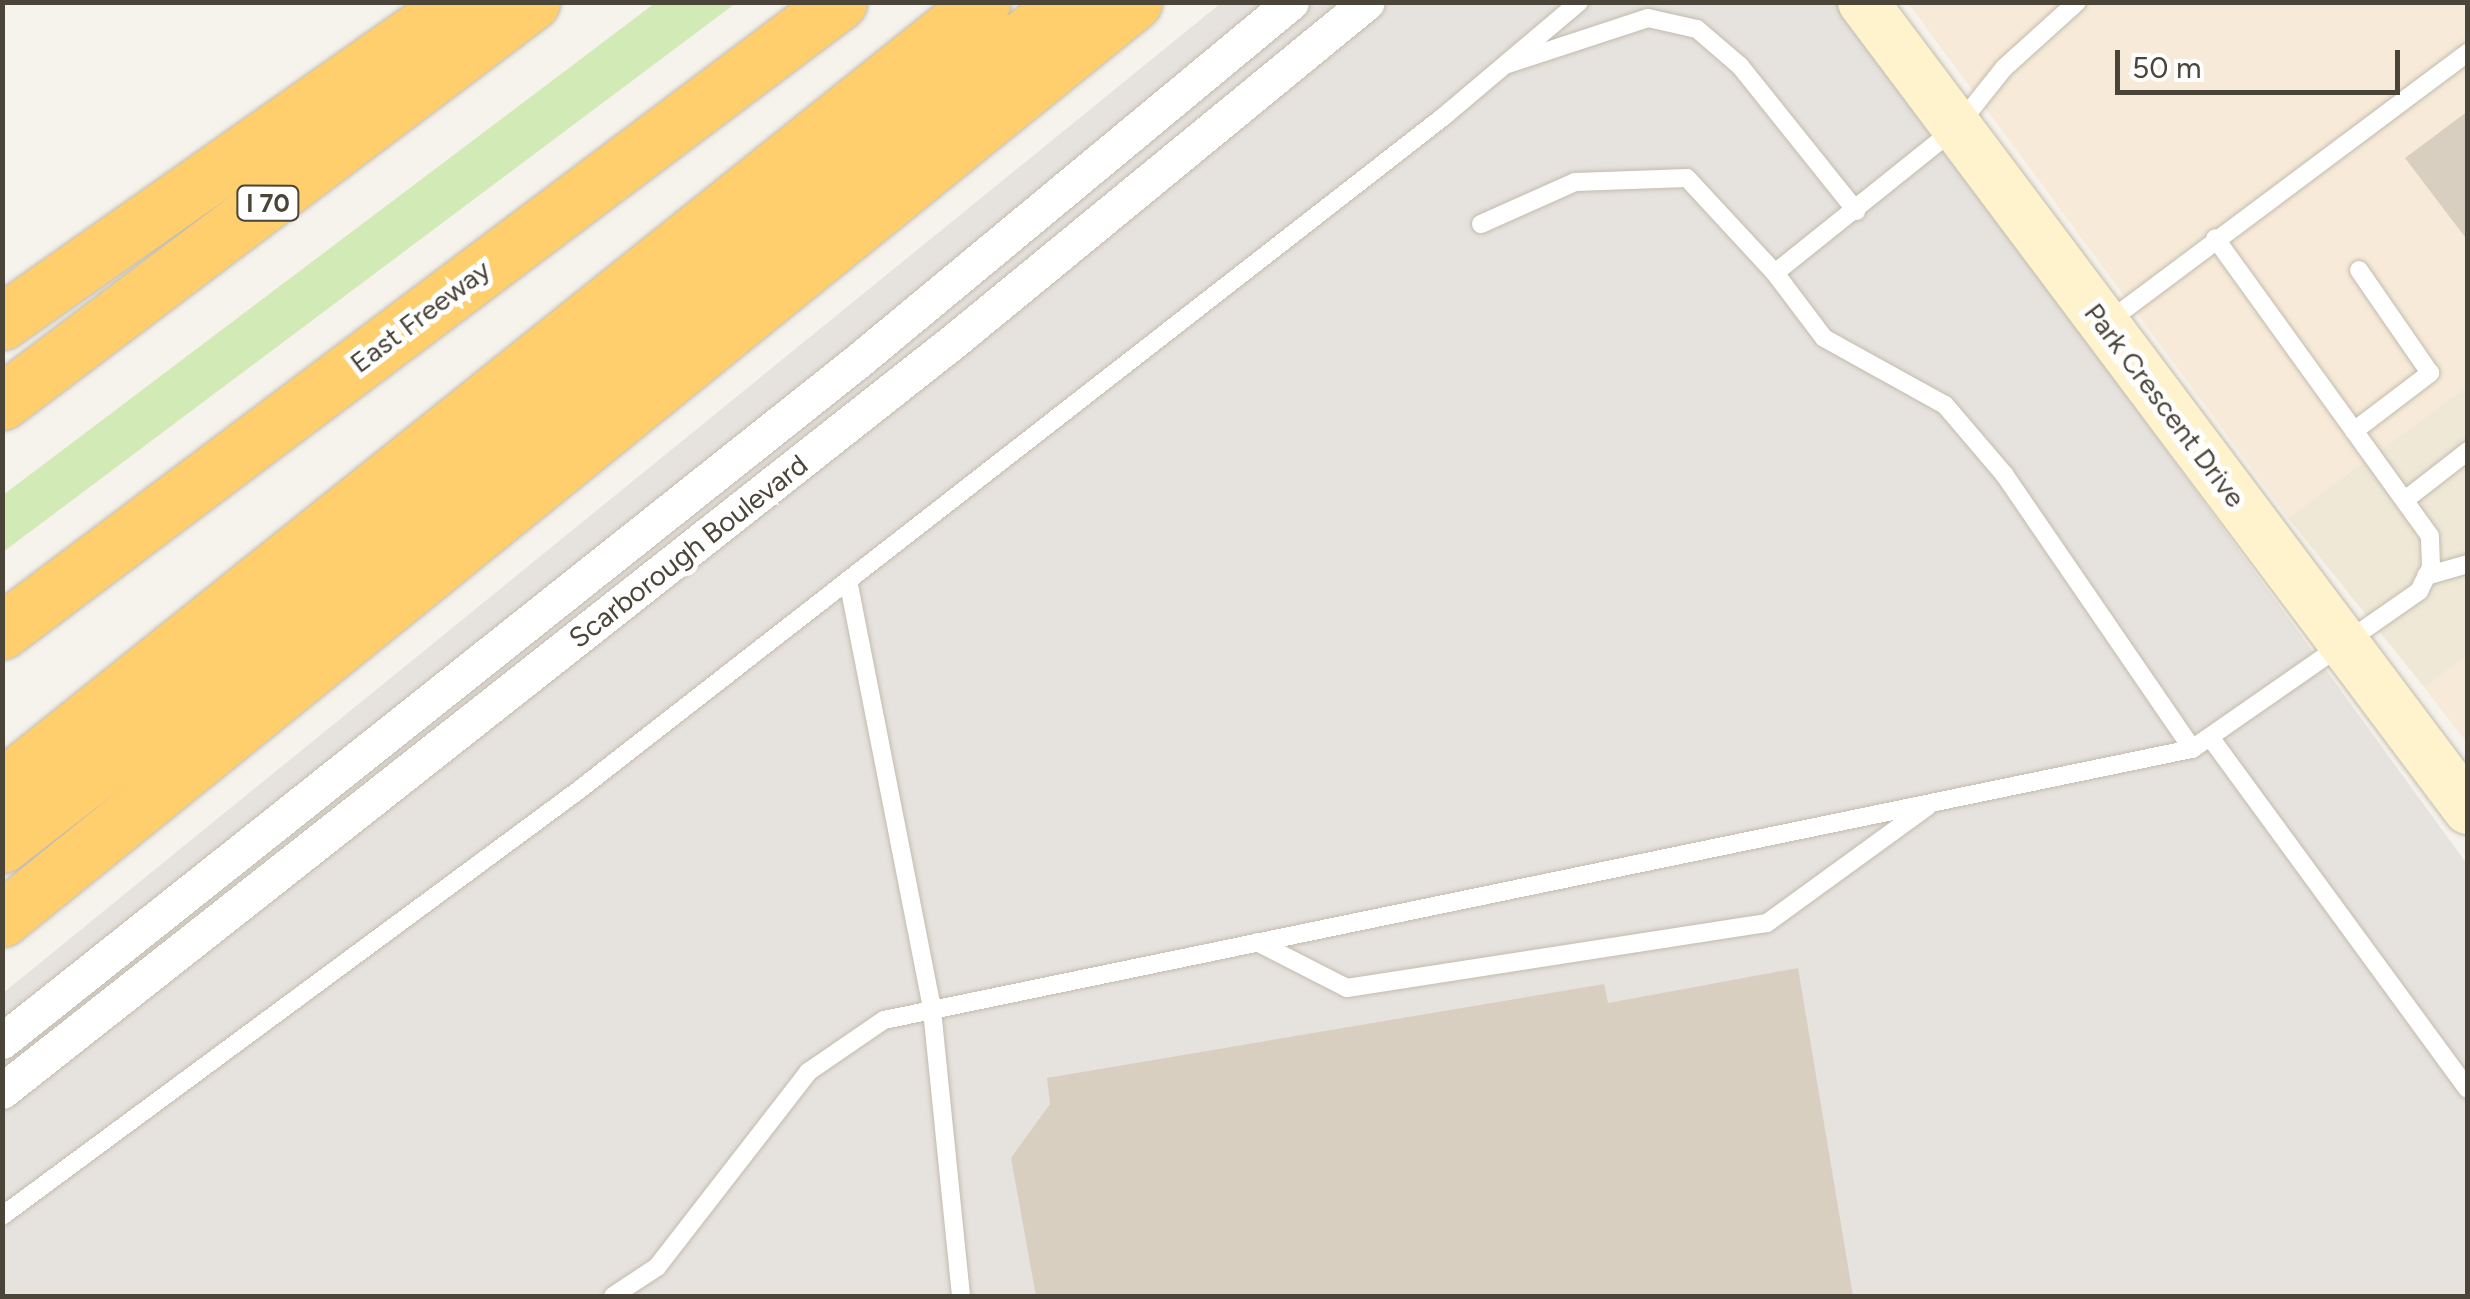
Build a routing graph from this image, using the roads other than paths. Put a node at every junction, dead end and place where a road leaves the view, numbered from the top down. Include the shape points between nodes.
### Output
1 (458, 2) edge
2 (532, 2) edge
3 (839, 2) edge
4 (983, 2) edge
5 (1070, 2) edge
6 (1134, 2) edge
7 (1290, 2) edge
8 (1367, 2) edge
9 (1578, 2) edge
10 (1863, 2) edge
11 (1873, 2) edge
12 (2076, 2) edge
13 (1896, 46) junction
14 (2468, 52) edge
15 (1497, 68) junction
16 (1957, 127) junction
17 (1856, 210) junction
18 (1481, 224) dead end
19 (2215, 238) junction
20 (2358, 270) dead end
21 (1775, 273) junction
22 (2, 322) edge
23 (2105, 324) junction
24 (2, 402) edge
25 (2354, 431) junction
26 (2468, 451) edge
27 (2405, 500) junction
28 (2468, 564) edge
29 (2426, 576) junction
30 (848, 580) junction
31 (2, 631) edge
32 (2345, 645) junction
33 (2210, 737) junction
34 (2192, 749) junction
35 (2, 787) edge
36 (1932, 803) junction
37 (2468, 808) edge
38 (2, 845) edge
39 (2, 919) edge
40 (1258, 942) junction
41 (932, 1010) junction
42 (2, 1041) edge
43 (2468, 1089) edge
44 (2, 1091) edge
45 (2, 1216) edge
46 (613, 1296) edge
47 (960, 1296) edge

1 - 22 highway
2 - 24 highway, I 70
3 - 31 highway, East Freeway
4 - 35 highway
5 - 38 highway via 854,163 391,542
6 - 39 highway
7 - 42 street, Scarborough Boulevard via 860,360
8 - 44 street, Scarborough Boulevard via 935,356
9 - 15 lane
10 - 13 street, Park Crescent Drive
11 - 13 street
12 - 16 lane via 2004,68
13 - 16 street, Park Crescent Drive
14 - 19 lane
15 - 17 lane via 1648,18 1697,29 1740,66
15 - 30 lane
16 - 17 lane
16 - 23 street, Park Crescent Drive
17 - 21 lane
18 - 21 lane via 1574,182 1687,178
19 - 23 lane
19 - 25 lane
20 - 25 lane via 2430,373
21 - 34 lane via 1824,338 1945,405 2004,474
23 - 32 street, Park Crescent Drive
25 - 27 lane
26 - 27 lane
27 - 29 lane via 2430,536
28 - 29 lane
29 - 32 lane via 2419,591
30 - 41 lane
30 - 45 lane via 575,793
32 - 33 lane
32 - 37 street, Park Crescent Drive
33 - 34 lane
33 - 43 lane
34 - 36 lane
36 - 40 lane
36 - 40 lane via 1767,923 1348,988
40 - 41 lane
41 - 46 lane via 884,1020 808,1072 657,1267
41 - 47 lane

